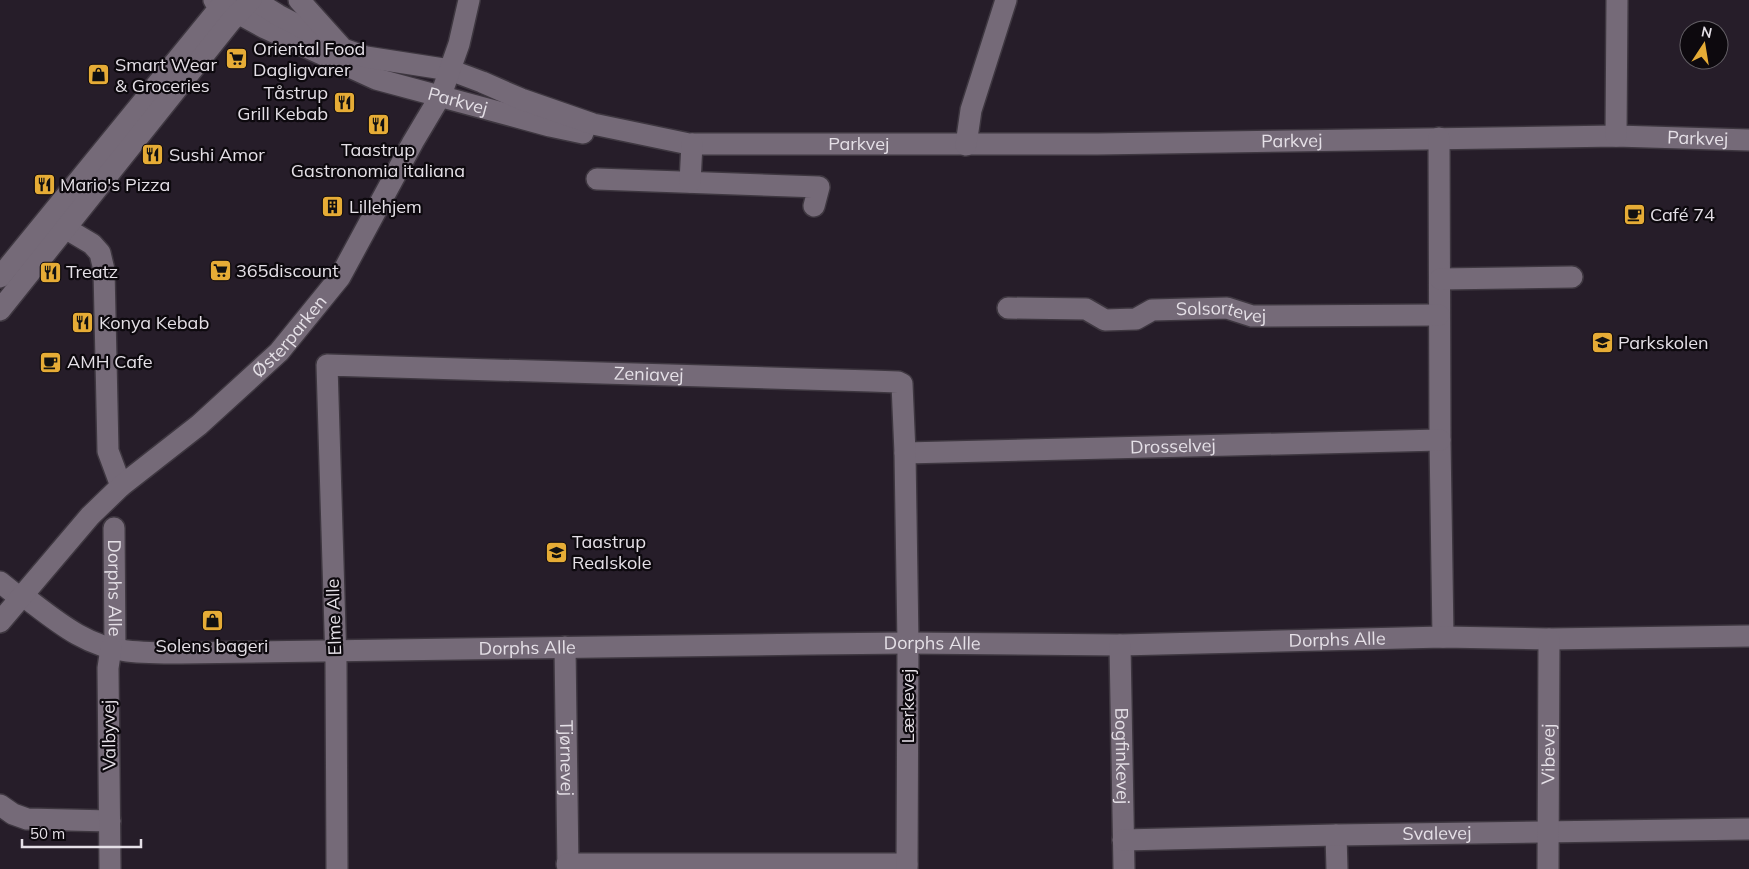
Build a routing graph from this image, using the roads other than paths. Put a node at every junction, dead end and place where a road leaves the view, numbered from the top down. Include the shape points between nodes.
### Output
1 (299, 0) edge
2 (469, 0) edge
3 (1006, 0) edge
4 (1617, 0) edge
5 (234, 3) edge
6 (343, 48) junction
7 (450, 70) junction
8 (440, 95) junction
9 (1616, 136) junction
10 (1439, 138) junction
11 (1749, 140) edge
12 (691, 144) junction
13 (966, 145) junction
14 (597, 179) dead end
15 (690, 182) junction
16 (814, 206) dead end
17 (65, 228) junction
18 (0, 277) edge
19 (1572, 277) dead end
20 (1440, 279) junction
21 (1008, 308) dead end
22 (0, 310) edge
23 (1439, 315) junction
24 (326, 365) joint
25 (1440, 440) junction
26 (905, 453) junction
27 (121, 486) junction
28 (114, 528) dead end
29 (0, 582) edge
30 (21, 596) junction
31 (0, 622) edge
32 (1749, 636) edge
33 (1443, 637) junction
34 (1549, 639) junction
35 (908, 643) junction
36 (1120, 644) junction
37 (565, 646) junction
38 (113, 649) junction
39 (335, 652) junction
40 (0, 805) edge
41 (110, 821) junction
42 (1749, 829) edge
43 (1547, 832) junction
44 (1336, 835) junction
45 (1123, 840) junction
46 (568, 866) edge
47 (907, 866) edge
48 (110, 869) edge
49 (338, 869) edge
50 (1124, 869) edge
51 (1337, 869) edge
52 (1548, 869) edge

1 - 6 street, Parkvej
2 - 7 street, Østerparken
3 - 13 street via 971,110
4 - 9 street
5 - 6 street, Parkvej
5 - 8 street, Parkvej via 282,36 376,79
5 - 17 street
5 - 18 street
6 - 7 street, Parkvej via 366,57
7 - 8 street, Østerparken
7 - 12 street, Parkvej via 593,124
8 - 12 street, Parkvej via 550,126 616,139 681,147
8 - 27 street, Østerparken via 340,278 317,307 279,352 199,425
9 - 10 street, Parkvej
9 - 11 street, Parkvej
10 - 13 street, Parkvej
10 - 20 street
12 - 13 street, Parkvej
12 - 15 street
14 - 15 street
15 - 16 street via 819,187
17 - 22 street
17 - 27 street via 92,244 100,253 104,270 108,451
19 - 20 street
20 - 23 street
21 - 23 street, Solsortevej via 1086,309 1105,320 1136,320 1152,310 1227,308 1252,316
23 - 25 street
24 - 26 street, Zeniavej via 898,382 903,387
24 - 39 street, Elme Alle
25 - 26 street, Drosselvej
25 - 33 street
26 - 35 street, Lærkevej
27 - 30 street, Østerparken via 90,516
28 - 38 street, Dorphs Alle
29 - 30 street, Dorphs Alle
30 - 31 street, Østerparken
30 - 38 street, Dorphs Alle via 70,631
32 - 34 street, Dorphs Alle
33 - 34 street, Dorphs Alle
33 - 36 street, Dorphs Alle
34 - 43 street, Vibevej
35 - 36 street, Dorphs Alle
35 - 37 street, Dorphs Alle
35 - 47 street, Lærkevej
36 - 45 street, Bogfinkevej
37 - 39 street, Dorphs Alle
37 - 46 street, Tjørnevej
38 - 39 street, Dorphs Alle via 181,654
38 - 41 street, Valbyvej via 108,668
39 - 49 street, Elme Alle
40 - 41 street via 17,817 27,819
41 - 48 street, Valbyvej
42 - 43 street, Svalevej
43 - 44 street, Svalevej
43 - 52 street, Vibevej
44 - 45 street, Svalevej
44 - 51 street
45 - 50 street, Bogfinkevej
46 - 47 street

